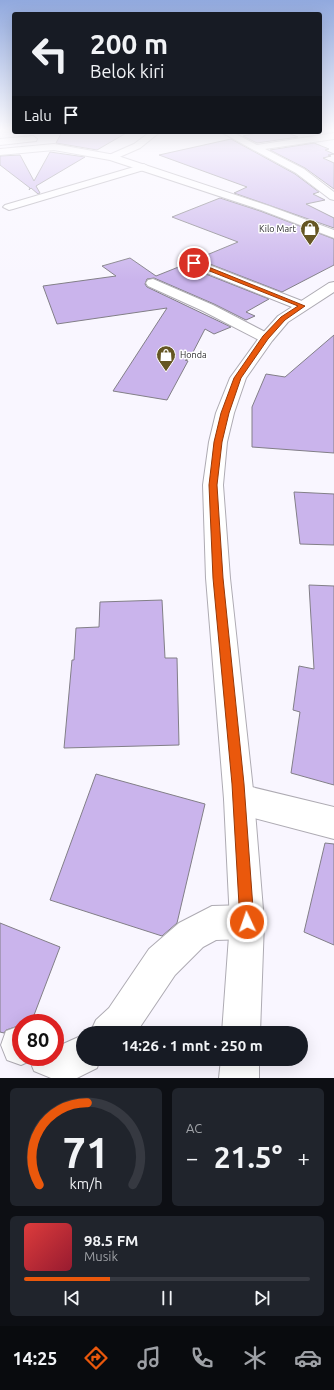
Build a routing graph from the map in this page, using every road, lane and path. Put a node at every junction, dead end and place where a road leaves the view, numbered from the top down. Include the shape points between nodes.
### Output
1 (102, 179) edge
2 (180, 179) edge
3 (311, 179) edge
4 (334, 197) edge
5 (9, 207) dead end
6 (334, 234) edge
7 (194, 263) dead end
8 (153, 283) dead end
9 (334, 286) edge
10 (302, 306) junction
11 (266, 338) junction
12 (239, 799) junction
13 (334, 823) edge
14 (247, 922) junction
15 (117, 1026) edge
16 (241, 1026) edge
17 (76, 1058) edge
18 (64, 1064) edge
19 (240, 1066) edge
20 (239, 1078) edge

1 - 5 main road
2 - 6 main road
3 - 4 main road
7 - 10 main road
8 - 11 main road
9 - 10 main road
10 - 11 main road via 283,319
11 - 12 main road via 238,378 225,413 218,442 213,485 218,578
12 - 13 main road
12 - 14 main road
14 - 15 main road via 212,923 191,935 162,962
14 - 16 main road
17 - 18 main road
19 - 20 main road

